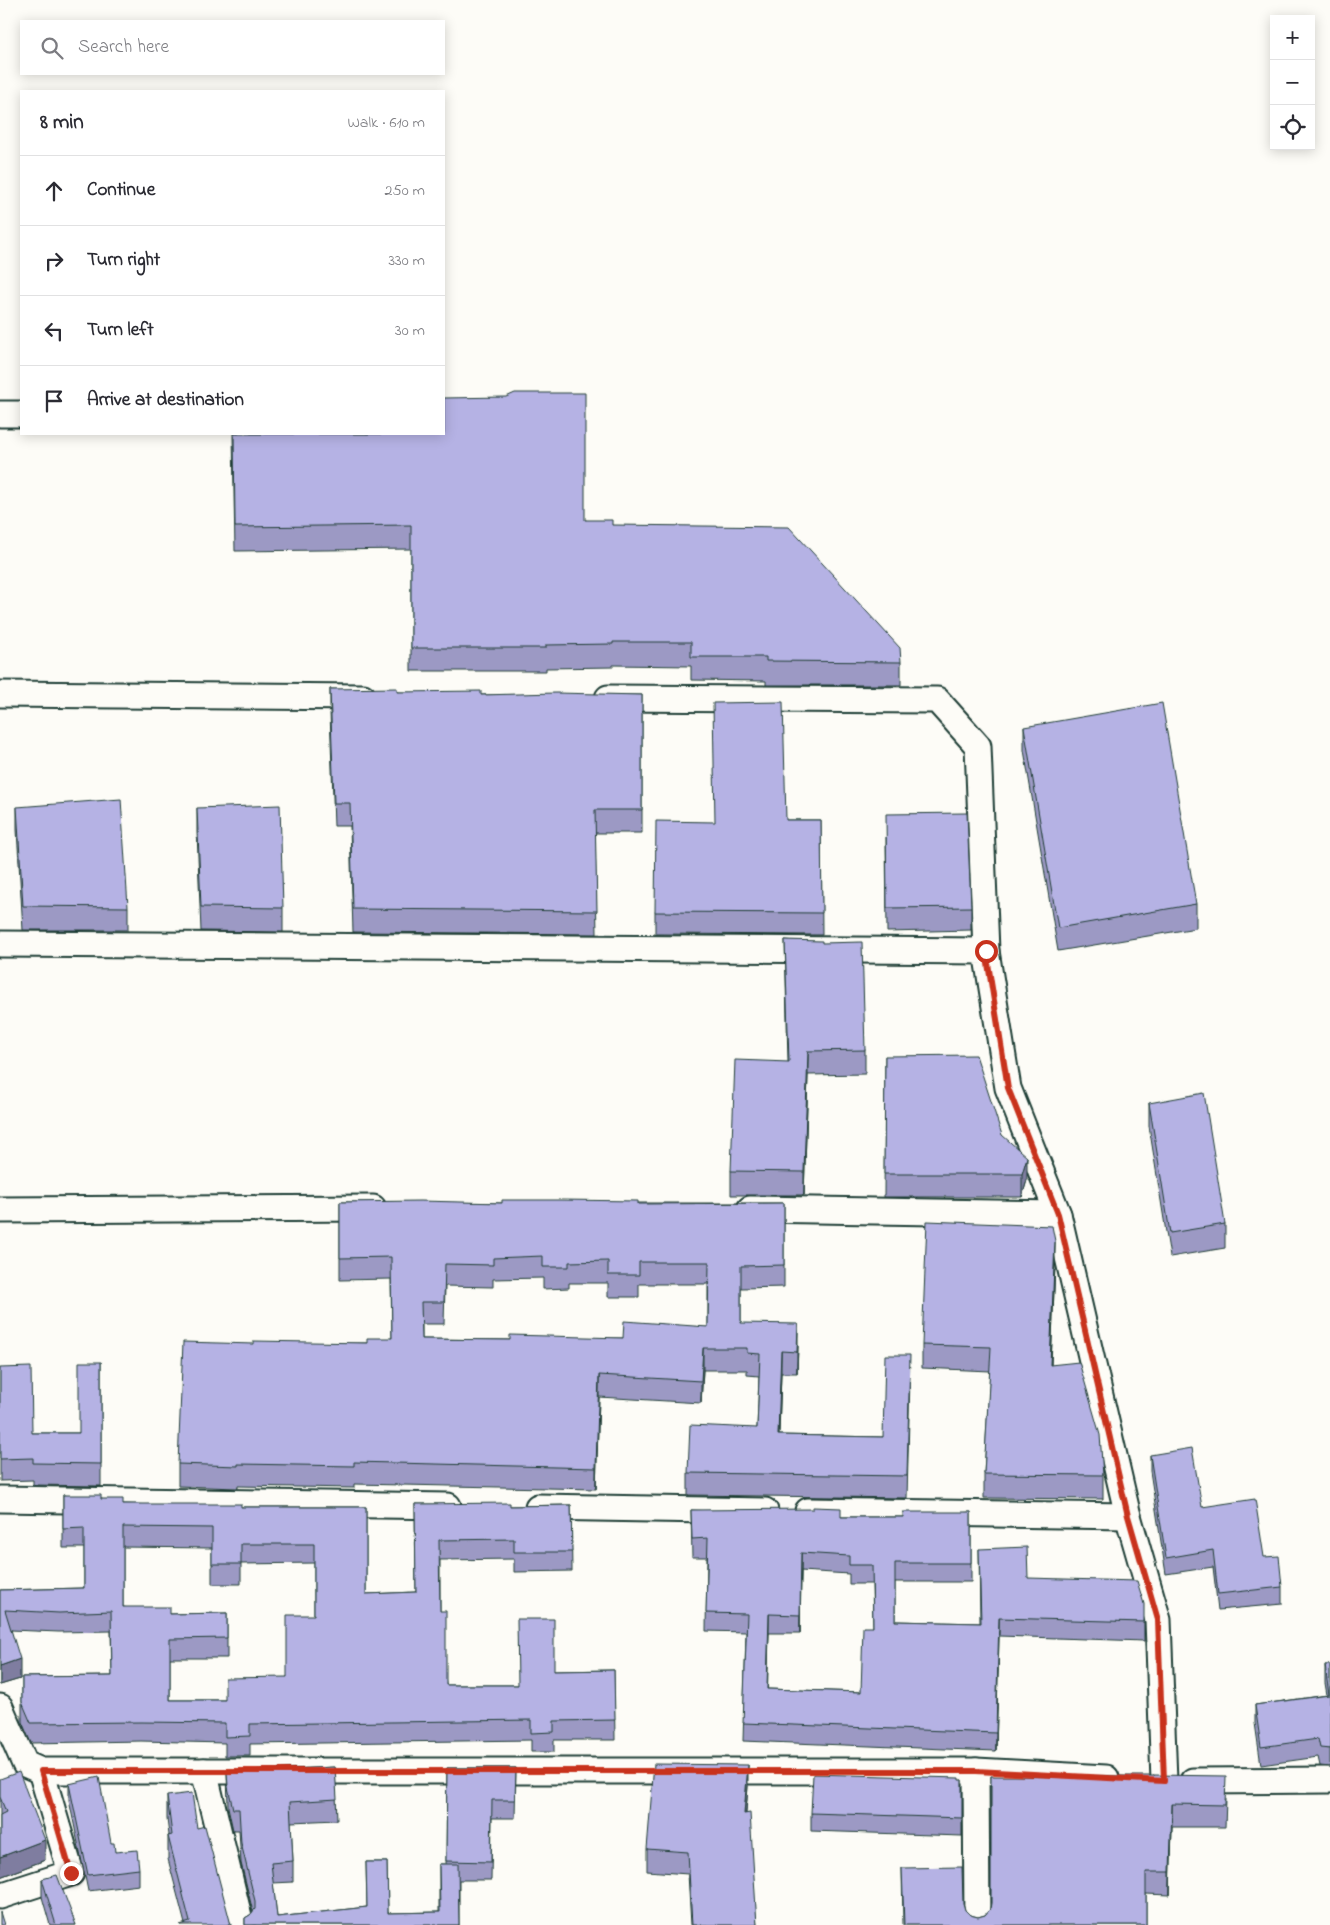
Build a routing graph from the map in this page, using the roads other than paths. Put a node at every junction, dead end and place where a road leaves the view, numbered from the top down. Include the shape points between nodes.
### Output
1 (0, 414) edge
2 (20, 414) edge
3 (0, 694) edge
4 (389, 697) edge
5 (588, 698) edge
6 (0, 944) edge
7 (986, 951) junction
8 (394, 1208) edge
9 (730, 1209) edge
10 (0, 1210) edge
11 (1058, 1214) junction
12 (0, 1499) edge
13 (469, 1506) edge
14 (519, 1507) edge
15 (1128, 1516) junction
16 (0, 1707) edge
17 (41, 1771) junction
18 (204, 1771) junction
19 (976, 1771) junction
20 (1144, 1780) junction
21 (1330, 1780) edge
22 (0, 1896) edge
23 (241, 1925) edge
24 (977, 1925) edge

1 - 2 street
3 - 4 street
5 - 7 street via 937,700 978,746
6 - 7 street
7 - 11 street via 1008,1088
8 - 10 street
9 - 11 street
11 - 15 street
12 - 13 street
14 - 15 street
15 - 20 street via 1158,1620
16 - 17 street via 25,1764
17 - 18 street
17 - 22 street via 71,1873
18 - 19 street
18 - 23 street
19 - 20 street
19 - 24 street
20 - 21 street

